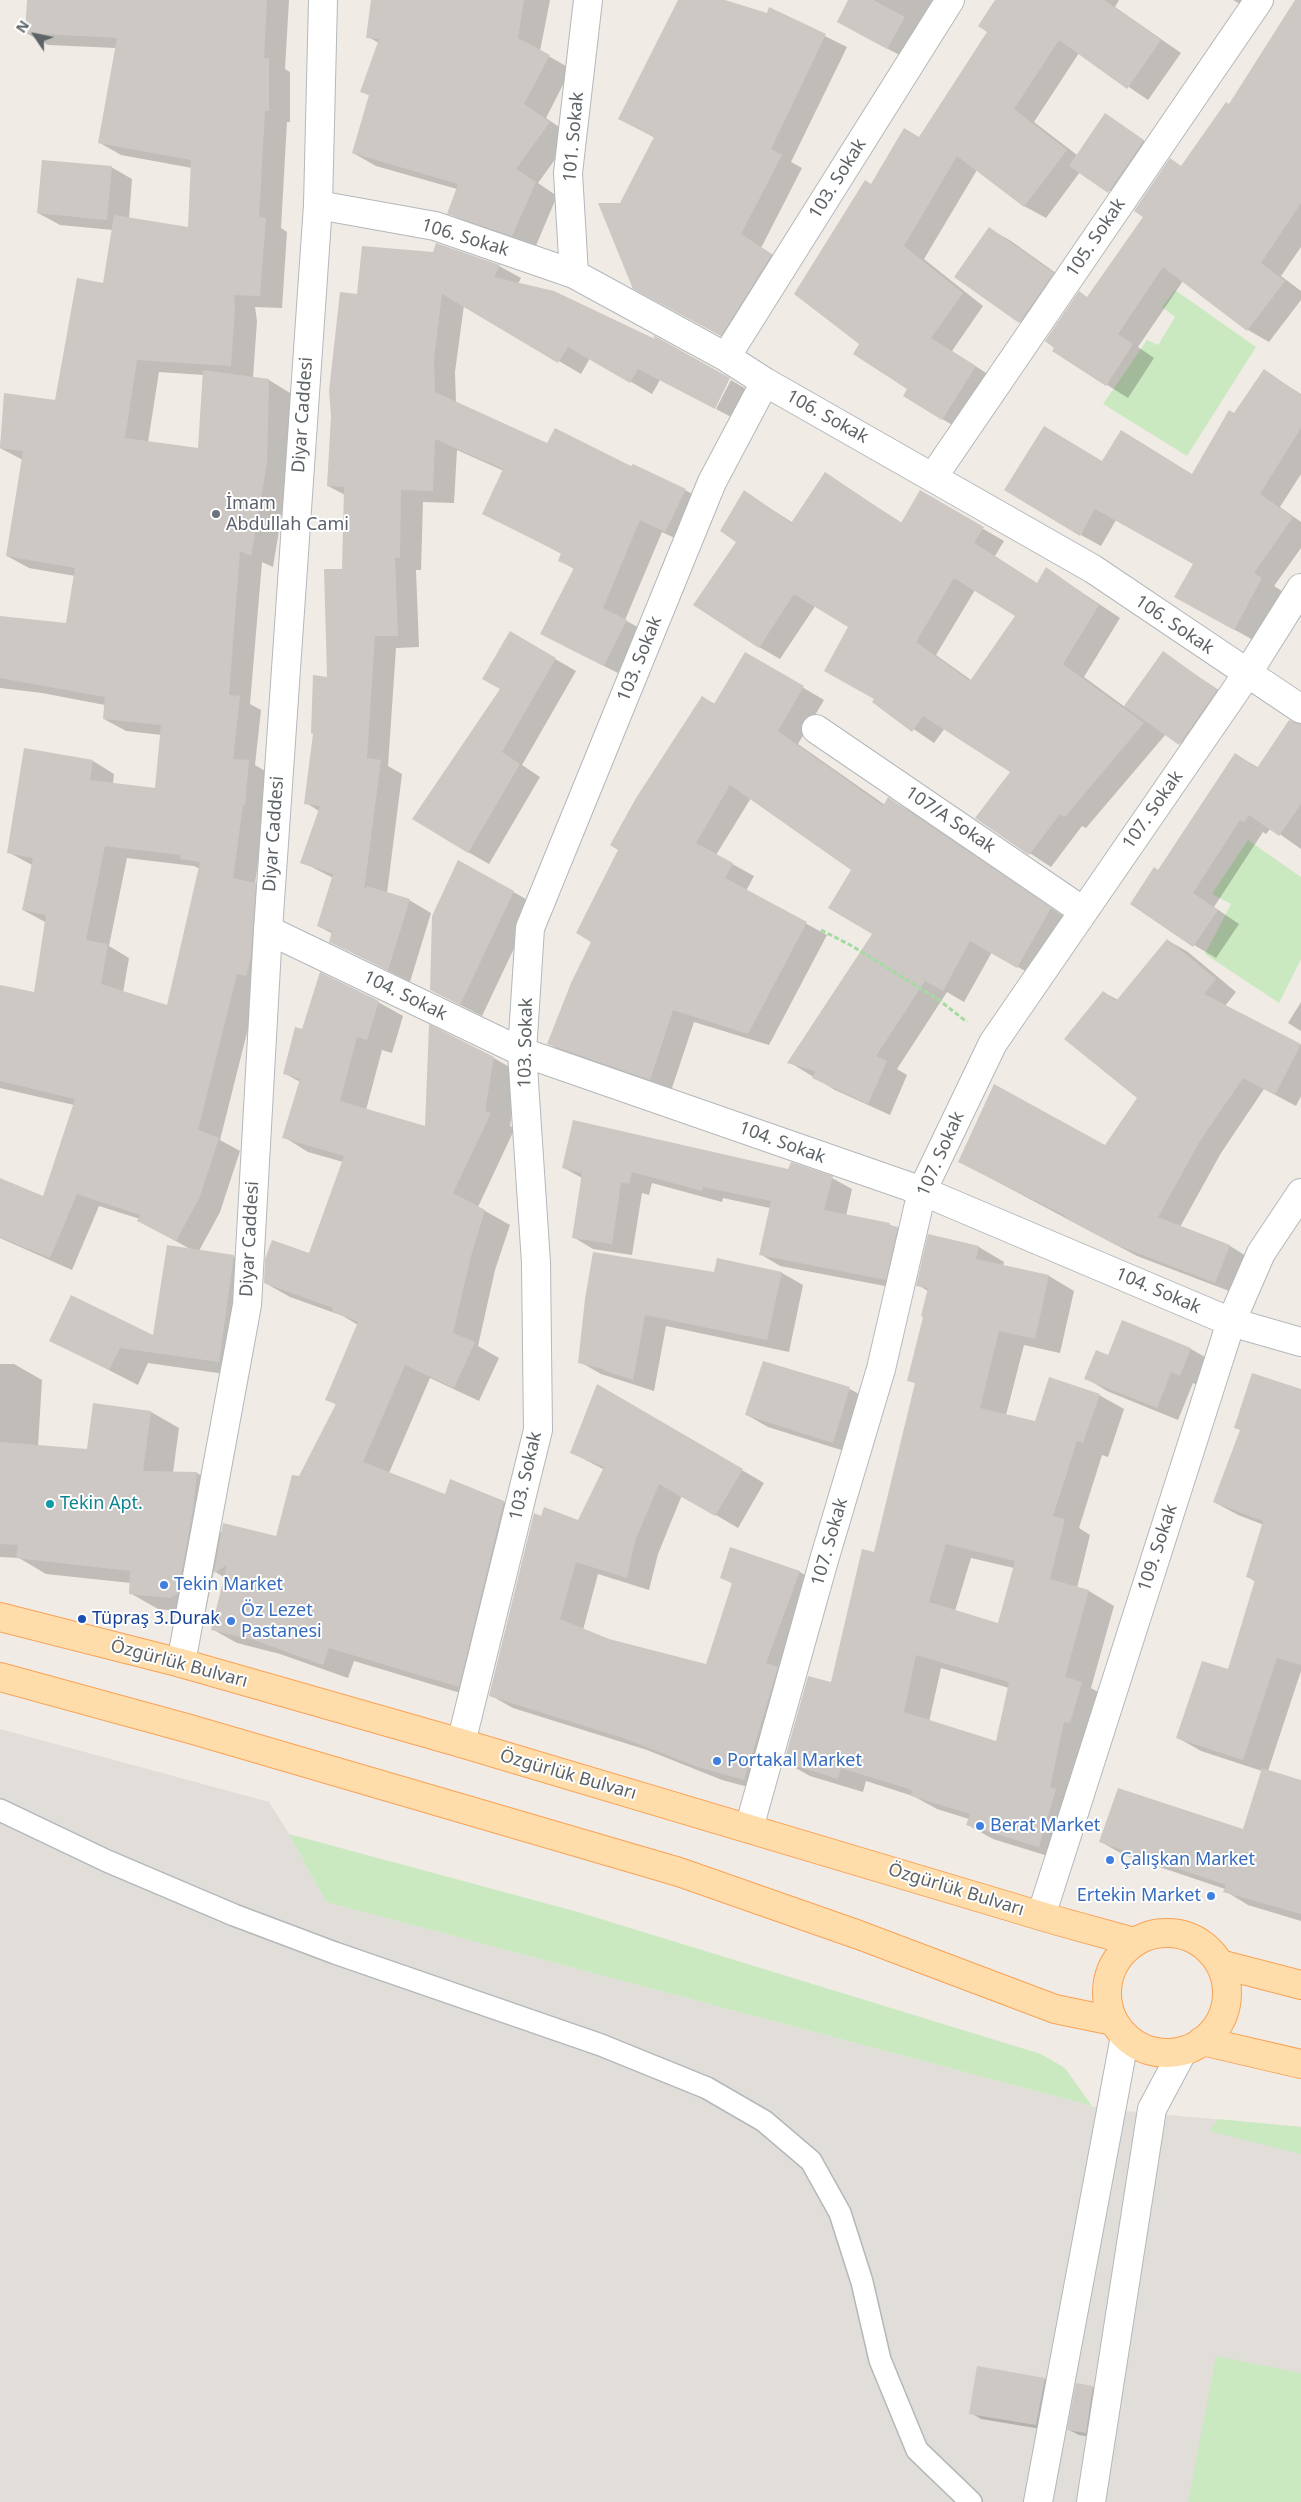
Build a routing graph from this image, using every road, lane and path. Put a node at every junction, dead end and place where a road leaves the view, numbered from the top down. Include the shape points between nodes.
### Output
1 (323, 0) edge
2 (588, 0) edge
3 (950, 0) edge
4 (1259, 0) edge
5 (318, 205) junction
6 (574, 274) junction
7 (726, 357) junction
8 (765, 382) junction
9 (933, 477) junction
10 (1301, 588) edge
11 (1247, 674) junction
12 (1301, 709) edge
13 (816, 729) dead end
14 (1083, 911) junction
15 (268, 930) junction
16 (822, 930) dead end
17 (993, 1042) junction
18 (522, 1052) junction
19 (922, 1191) junction
20 (1301, 1193) edge
21 (1231, 1322) junction
22 (1301, 1342) edge
23 (0, 1617) edge
24 (181, 1663) junction
25 (0, 1677) edge
26 (461, 1743) junction
27 (0, 1810) edge
28 (749, 1828) junction
29 (1041, 1916) junction
30 (1134, 1942) junction
31 (1220, 1964) junction
32 (1301, 1985) edge
33 (1119, 2029) junction
34 (1193, 2046) junction
35 (1301, 2064) edge
36 (971, 2502) edge
37 (1038, 2502) edge
38 (1091, 2502) edge

1 - 5 street, Diyar Caddesi
2 - 6 street, 101. Sokak via 568,173
3 - 7 street, 103. Sokak
4 - 9 street, 105. Sokak
5 - 6 street, 106. Sokak via 435,226
5 - 15 street, Diyar Caddesi
6 - 7 street, 106. Sokak
7 - 8 street, 106. Sokak
8 - 9 street, 106. Sokak
8 - 18 street, 103. Sokak via 712,482 530,928
9 - 11 street, 106. Sokak via 1093,569
10 - 11 street, 107. Sokak
11 - 12 street, 106. Sokak
11 - 14 street, 107. Sokak
13 - 14 street, 107/A Sokak
14 - 17 street, 107. Sokak
15 - 18 street, 104. Sokak
15 - 24 street, Diyar Caddesi via 246,1305
16 - 17 path via 938,1000
17 - 19 street, 107. Sokak
18 - 19 street, 104. Sokak
18 - 26 street, 103. Sokak via 536,1263 538,1430
19 - 21 street, 104. Sokak
19 - 28 street, 107. Sokak via 881,1369
20 - 21 street, 109. Sokak via 1261,1253
21 - 22 street, 104. Sokak
21 - 29 street, 109. Sokak
23 - 24 main road, Özgürlük Bulvarı
24 - 26 main road, Özgürlük Bulvarı
25 - 33 main road via 679,1872 1055,2009
26 - 28 main road, Özgürlük Bulvarı
27 - 36 lane via 106,1861 234,1915 601,2045 699,2084 764,2121 811,2161 840,2213 862,2282 880,2360 917,2450
28 - 29 main road, Özgürlük Bulvarı
29 - 30 main road, Özgürlük Bulvarı
30 - 31 main road via 1153,1934 1172,1932 1191,1937 1208,1948
30 - 33 main road via 1116,1961 1107,1986 1107,2003
31 - 32 main road
31 - 34 main road via 1226,1980 1225,2006 1215,2030
33 - 34 main road via 1138,2046 1152,2052 1168,2053
33 - 37 street
34 - 35 main road
34 - 38 street via 1152,2109

